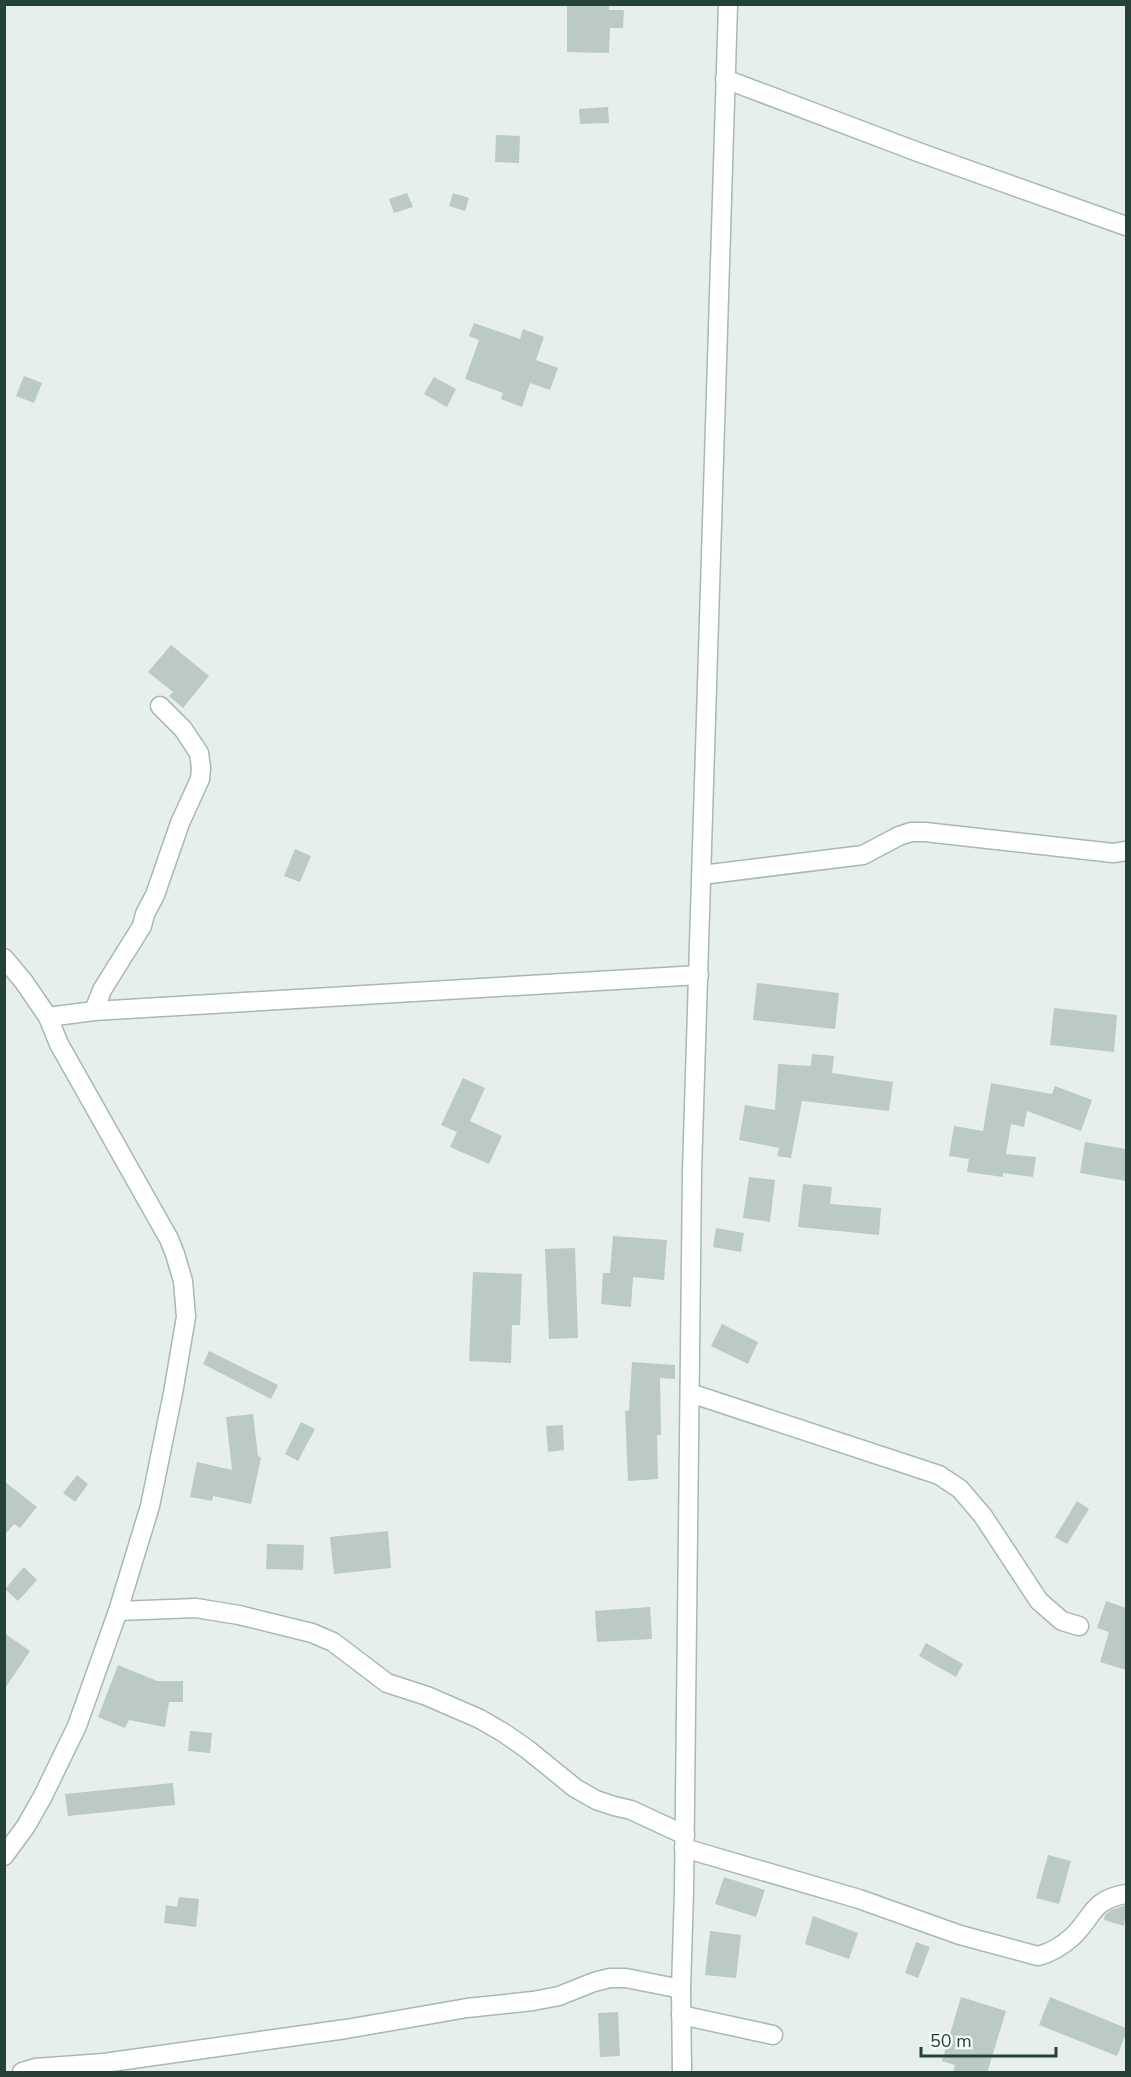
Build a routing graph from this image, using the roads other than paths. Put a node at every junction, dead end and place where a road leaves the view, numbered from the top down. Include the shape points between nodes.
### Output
1 (728, 4) edge
2 (725, 79) junction
3 (1126, 226) edge
4 (160, 706) dead end
5 (1126, 851) edge
6 (702, 875) junction
7 (7, 968) edge
8 (699, 975) junction
9 (94, 1011) junction
10 (48, 1017) junction
11 (690, 1393) junction
12 (118, 1611) junction
13 (1079, 1626) dead end
14 (684, 1841) junction
15 (4, 1856) edge
16 (1126, 1894) edge
17 (681, 1989) junction
18 (681, 2015) junction
19 (773, 2035) dead end
20 (22, 2073) edge
21 (682, 2073) edge

1 - 2 street
2 - 3 street
2 - 6 street
4 - 9 street via 183,729 199,753 200,779 142,926 102,990
5 - 6 street via 1113,853 911,832 863,855
6 - 8 street
7 - 10 street
8 - 9 street
8 - 11 street
9 - 10 street
10 - 12 street via 59,1044 169,1239 183,1281 186,1317 173,1393 150,1506
11 - 13 street via 939,1475 960,1489 983,1516 1039,1601 1062,1621
11 - 14 street
12 - 14 street via 196,1608 312,1633 333,1642 387,1683 427,1696 504,1733 596,1800 631,1810
12 - 15 street via 77,1726 43,1797
14 - 16 street via 960,1935 1038,1956 1050,1953 1073,1937 1088,1916 1110,1897
14 - 17 street
17 - 18 street
17 - 20 street via 610,1978 533,2001 104,2063 35,2068
18 - 19 street
18 - 21 street

